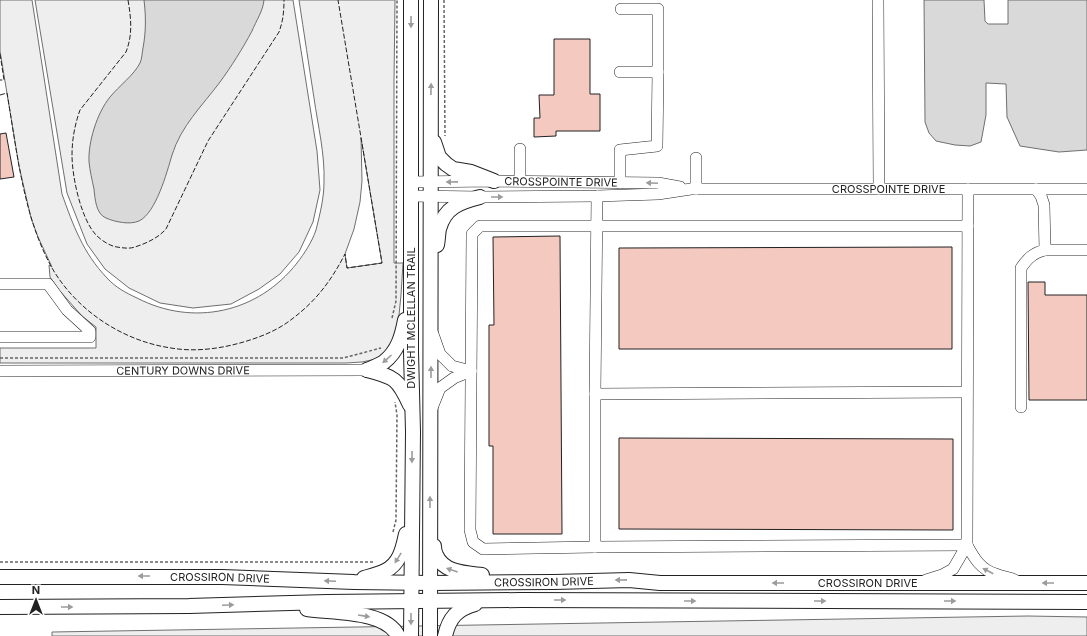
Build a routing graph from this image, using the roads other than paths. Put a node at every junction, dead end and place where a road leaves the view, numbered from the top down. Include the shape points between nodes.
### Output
1 (411, 0) edge
2 (431, 0) edge
3 (878, 0) edge
4 (621, 9) dead end
5 (620, 72) dead end
6 (658, 72) junction
7 (430, 128) junction
8 (520, 149) dead end
9 (696, 158) dead end
10 (494, 181) junction
11 (520, 181) junction
12 (620, 183) junction
13 (411, 189) junction
14 (430, 189) junction
15 (694, 189) junction
16 (879, 189) junction
17 (968, 189) junction
18 (1036, 189) junction
19 (1087, 189) edge
20 (597, 196) junction
21 (480, 197) junction
22 (968, 226) junction
23 (596, 227) junction
24 (1045, 250) junction
25 (1087, 250) edge
26 (430, 281) junction
27 (411, 283) junction
28 (0, 284) edge
29 (430, 328) junction
30 (0, 337) edge
31 (367, 370) junction
32 (0, 371) edge
33 (471, 371) junction
34 (968, 392) junction
35 (595, 394) junction
36 (412, 407) junction
37 (1021, 407) dead end
38 (430, 412) junction
39 (412, 508) junction
40 (430, 531) junction
41 (967, 545) junction
42 (595, 547) junction
43 (0, 576) edge
44 (31, 576) junction
45 (354, 582) junction
46 (411, 582) junction
47 (503, 582) junction
48 (431, 583) junction
49 (915, 583) junction
50 (1020, 583) junction
51 (1087, 583) edge
52 (0, 584) edge
53 (411, 601) junction
54 (431, 601) junction
55 (484, 601) junction
56 (1087, 602) edge
57 (269, 603) junction
58 (0, 607) edge
59 (398, 636) edge
60 (411, 636) edge
61 (430, 636) edge
62 (445, 636) edge

1 -> 13 main road, DWIGHT MCLELLAN TRAIL
7 -> 2 main road, DWIGHT MCLELLAN TRAIL
3 - 16 street
4 - 6 street via 658,9
5 - 6 street
6 - 12 street via 657,146 620,150
7 - 10 main road via 435,148 446,164 453,169 471,172
7 - 14 main road, DWIGHT MCLELLAN TRAIL
8 - 11 street
9 - 15 street
10 - 11 street, CROSSPOINTE DRIVE
10 -> 14 street, CROSSPOINTE DRIVE
11 - 12 street, CROSSPOINTE DRIVE
15 -> 12 street, CROSSPOINTE DRIVE via 658,183
13 - 14 street
13 - 27 main road, DWIGHT MCLELLAN TRAIL
14 - 21 street, CROSSPOINTE DRIVE
14 - 26 main road, DWIGHT MCLELLAN TRAIL
15 - 16 street, CROSSPOINTE DRIVE
15 - 20 street, CROSSPOINTE DRIVE via 658,194
16 - 17 street, CROSSPOINTE DRIVE
17 - 18 street, CROSSPOINTE DRIVE
17 - 22 street
18 - 19 street, CROSSPOINTE DRIVE
18 - 24 street via 1044,205
21 -> 20 street, CROSSPOINTE DRIVE
20 - 23 street
21 - 26 main road via 455,206 444,217 439,229 436,260
22 - 23 street
22 - 34 street
23 - 33 street via 480,226 472,234
23 - 35 street
24 - 25 street
24 - 37 street via 1027,259 1022,268
26 - 29 main road, DWIGHT MCLELLAN TRAIL
27 -> 31 main road via 398,345 386,352 384,362
27 - 36 main road, DWIGHT MCLELLAN TRAIL
28 - 30 street via 48,284 67,310 90,331 90,337
29 - 33 street via 440,354 452,366
38 -> 29 main road, DWIGHT MCLELLAN TRAIL
31 - 32 street, CENTURY DOWNS DRIVE
31 - 36 main road via 391,377 399,384
33 - 38 street via 454,378 440,388
33 - 42 street via 470,530 473,542 483,549
34 - 35 street
34 - 41 street
35 - 42 street
36 -> 39 main road, DWIGHT MCLELLAN TRAIL
40 -> 38 main road, DWIGHT MCLELLAN TRAIL
39 -> 45 main road via 400,558 386,571
39 - 46 main road, DWIGHT MCLELLAN TRAIL
47 -> 40 main road via 488,576 447,569 436,555
40 - 48 main road, DWIGHT MCLELLAN TRAIL
41 - 42 street
41 - 49 street via 953,569
50 -> 41 street via 983,568
43 - 44 main road, CROSSIRON DRIVE
45 -> 44 main road, CROSSIRON DRIVE via 222,577
44 - 52 main road
45 - 46 main road, CROSSIRON DRIVE
46 - 48 main road, CROSSIRON DRIVE
46 - 53 main road, DWIGHT MCLELLAN TRAIL
47 - 48 main road, CROSSIRON DRIVE
49 -> 47 main road, CROSSIRON DRIVE via 660,583 629,580
48 - 54 main road, DWIGHT MCLELLAN TRAIL
49 - 50 main road, CROSSIRON DRIVE
51 -> 50 main road, CROSSIRON DRIVE
53 - 54 main road, CROSSIRON DRIVE
53 - 57 main road, CROSSIRON DRIVE
53 -> 60 main road, DWIGHT MCLELLAN TRAIL
54 - 55 main road, CROSSIRON DRIVE
54 - 61 main road, DWIGHT MCLELLAN TRAIL
55 -> 56 main road, CROSSIRON DRIVE
55 - 62 main road via 458,610 447,627
58 -> 57 main road, CROSSIRON DRIVE
57 -> 59 main road via 373,617 386,623

